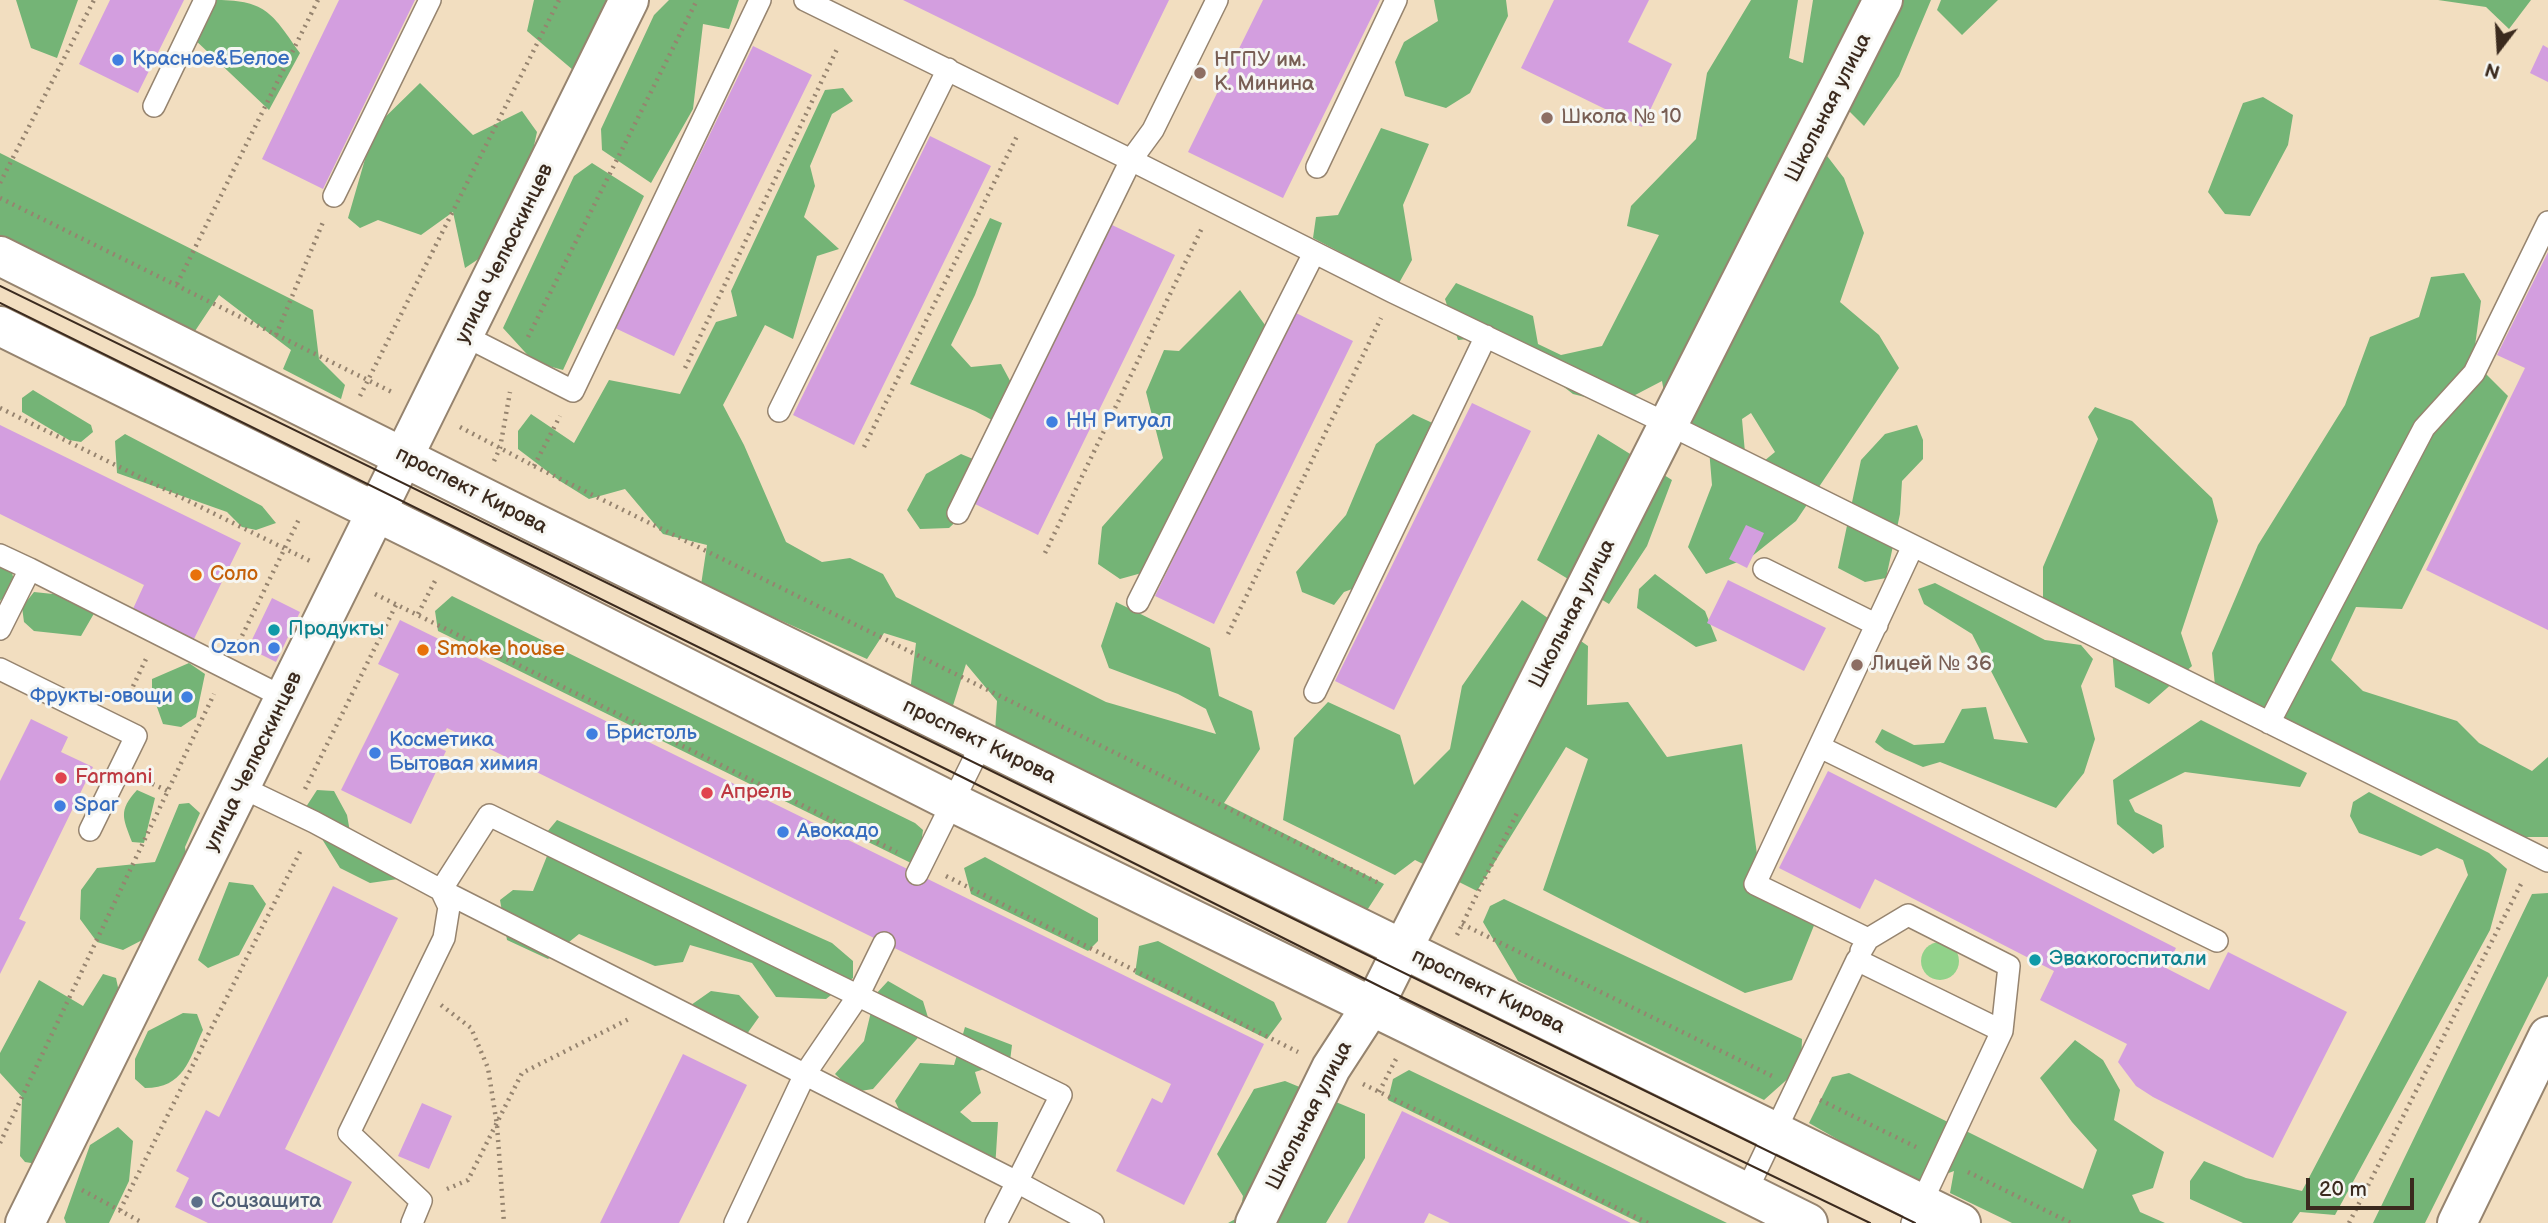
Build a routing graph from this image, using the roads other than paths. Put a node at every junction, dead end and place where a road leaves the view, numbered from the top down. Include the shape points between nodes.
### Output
1 (205, 0) edge
2 (430, 0) edge
3 (629, 0) edge
4 (760, 0) edge
5 (805, 0) edge
6 (1217, 0) edge
7 (1396, 0) edge
8 (1883, 0) edge
9 (948, 69) junction
10 (154, 106) dead end
11 (1131, 160) junction
12 (1317, 167) dead end
13 (334, 196) road end
14 (2548, 222) edge
15 (1314, 253) junction
16 (0, 256) edge
17 (0, 326) edge
18 (465, 336) junction
19 (1486, 336) junction
20 (779, 411) dead end
21 (1670, 425) junction
22 (405, 457) junction
23 (378, 513) junction
24 (958, 513) dead end
25 (1913, 547) junction
26 (0, 555) edge
27 (30, 569) junction
28 (1764, 569) dead end
29 (1138, 602) dead end
30 (1877, 625) junction
31 (0, 629) edge
32 (0, 669) edge
33 (1315, 692) dead end
34 (285, 698) junction
35 (2269, 723) junction
36 (982, 743) junction
37 (1820, 747) junction
38 (241, 787) junction
39 (952, 802) junction
40 (90, 830) dead end
41 (2542, 858) edge
42 (919, 869) road end
43 (440, 890) junction
44 (1867, 939) junction
45 (2217, 941) dead end
46 (884, 943) dead end
47 (1402, 950) junction
48 (1857, 960) junction
49 (858, 996) junction
50 (1370, 1006) junction
51 (2002, 1031) junction
52 (2548, 1036) edge
53 (805, 1074) junction
54 (1775, 1131) junction
55 (1017, 1182) junction
56 (1746, 1192) junction
57 (1916, 1213) edge
58 (25, 1223) edge
59 (412, 1223) edge
60 (735, 1223) edge
61 (996, 1223) edge
62 (1093, 1223) edge
63 (1255, 1223) edge
64 (1808, 1223) edge
65 (1961, 1223) edge
66 (2457, 1223) edge

1 - 10 lane
2 - 13 lane
3 - 18 street, улица Челюскинцев
4 - 18 lane via 573,391
5 - 9 lane
6 - 11 lane via 1153,130
7 - 12 lane
8 - 21 street, Школьная улица
9 - 11 lane
9 - 20 lane
11 - 15 lane
11 - 24 lane
14 - 35 lane via 2474,373 2424,428
15 - 19 lane
15 - 29 lane
16 - 22 street, проспект Кирова
17 - 23 street
18 - 22 street, улица Челюскинцев
19 - 21 lane
19 - 33 lane
21 - 25 lane
21 - 47 street, Школьная улица
22 - 23 street, улица Челюскинцев
22 - 36 street, проспект Кирова
23 - 34 street, улица Челюскинцев
23 - 39 street
25 - 30 lane
25 - 35 lane
26 - 27 lane
27 - 31 lane
27 - 34 lane
28 - 30 lane
30 - 37 lane
32 - 40 lane via 136,736
34 - 38 street, улица Челюскинцев
35 - 41 lane
36 - 39 lane
36 - 47 street, проспект Кирова
37 - 44 lane via 1755,884
37 - 45 lane
38 - 43 lane
38 - 58 street, улица Челюскинцев
39 - 42 lane
39 - 50 street
43 - 49 lane via 489,815
43 - 53 lane
43 - 59 lane via 449,907 444,938 349,1133 421,1201
44 - 48 lane
44 - 51 lane via 1908,915 2009,966
46 - 49 lane
47 - 50 street, Школьная улица
47 - 54 street, проспект Кирова
48 - 51 lane
48 - 54 lane
49 - 53 lane
49 - 55 lane via 1061,1095
50 - 56 street
50 - 63 street, Школьная улица via 1331,1068
51 - 57 lane
52 - 66 street
53 - 55 lane
53 - 60 lane
54 - 56 lane
54 - 57 street, проспект Кирова
55 - 61 lane
55 - 62 lane
56 - 64 street
57 - 65 street, проспект Кирова

